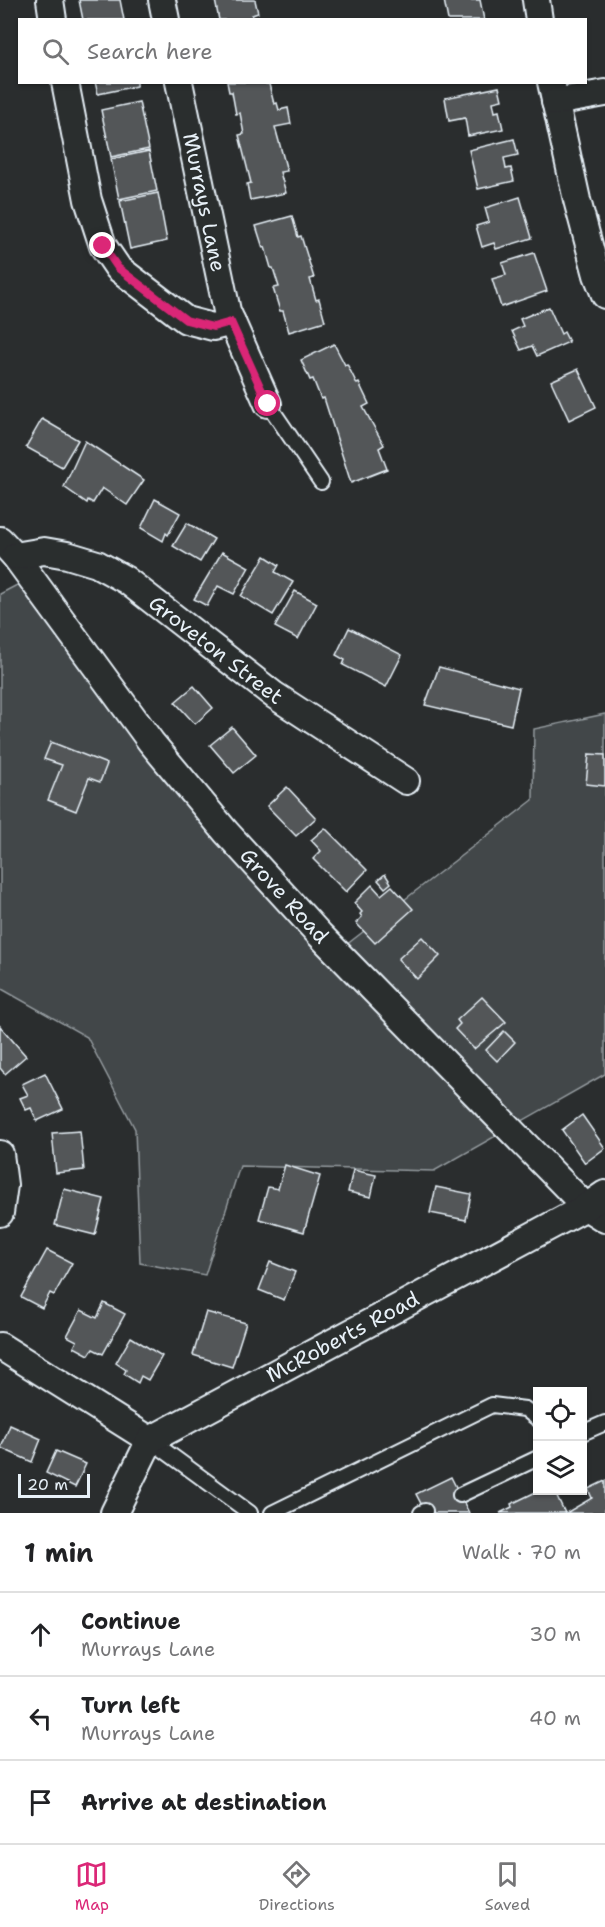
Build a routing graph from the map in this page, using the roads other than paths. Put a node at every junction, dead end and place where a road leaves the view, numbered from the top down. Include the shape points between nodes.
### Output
1 (50, 0) edge
2 (162, 0) edge
3 (536, 0) edge
4 (53, 18) edge
5 (166, 18) edge
6 (539, 18) edge
7 (66, 84) edge
8 (179, 84) edge
9 (553, 92) edge
10 (605, 93) edge
11 (605, 295) edge
12 (231, 322) junction
13 (268, 404) joint
14 (321, 482) dead end
15 (8, 548) edge
16 (406, 780) dead end
17 (0, 1154) edge
18 (599, 1207) edge
19 (0, 1213) edge
20 (0, 1346) edge
21 (533, 1416) edge
22 (605, 1423) edge
23 (587, 1431) edge
24 (150, 1440) junction
25 (533, 1460) edge
26 (460, 1495) dead end
27 (114, 1513) edge
28 (250, 1513) edge
29 (272, 1513) edge

1 - 4 street
2 - 5 street
3 - 6 street
7 - 12 street via 88,200 103,246 113,261 186,320 213,327
8 - 12 street, Murrays Lane
9 - 10 street
9 - 11 street via 577,200
12 - 13 street, Murrays Lane
13 - 14 lane
15 - 16 street, Groveton Street via 67,555 97,564 126,580 274,695
15 - 18 street, Grove Road via 151,742 226,832 325,940
17 - 19 street via 4,1185
18 - 24 street, McRoberts Road
20 - 24 street
21 - 29 lane via 525,1409 492,1405
22 - 23 lane
24 - 27 street
24 - 28 lane
25 - 26 lane

